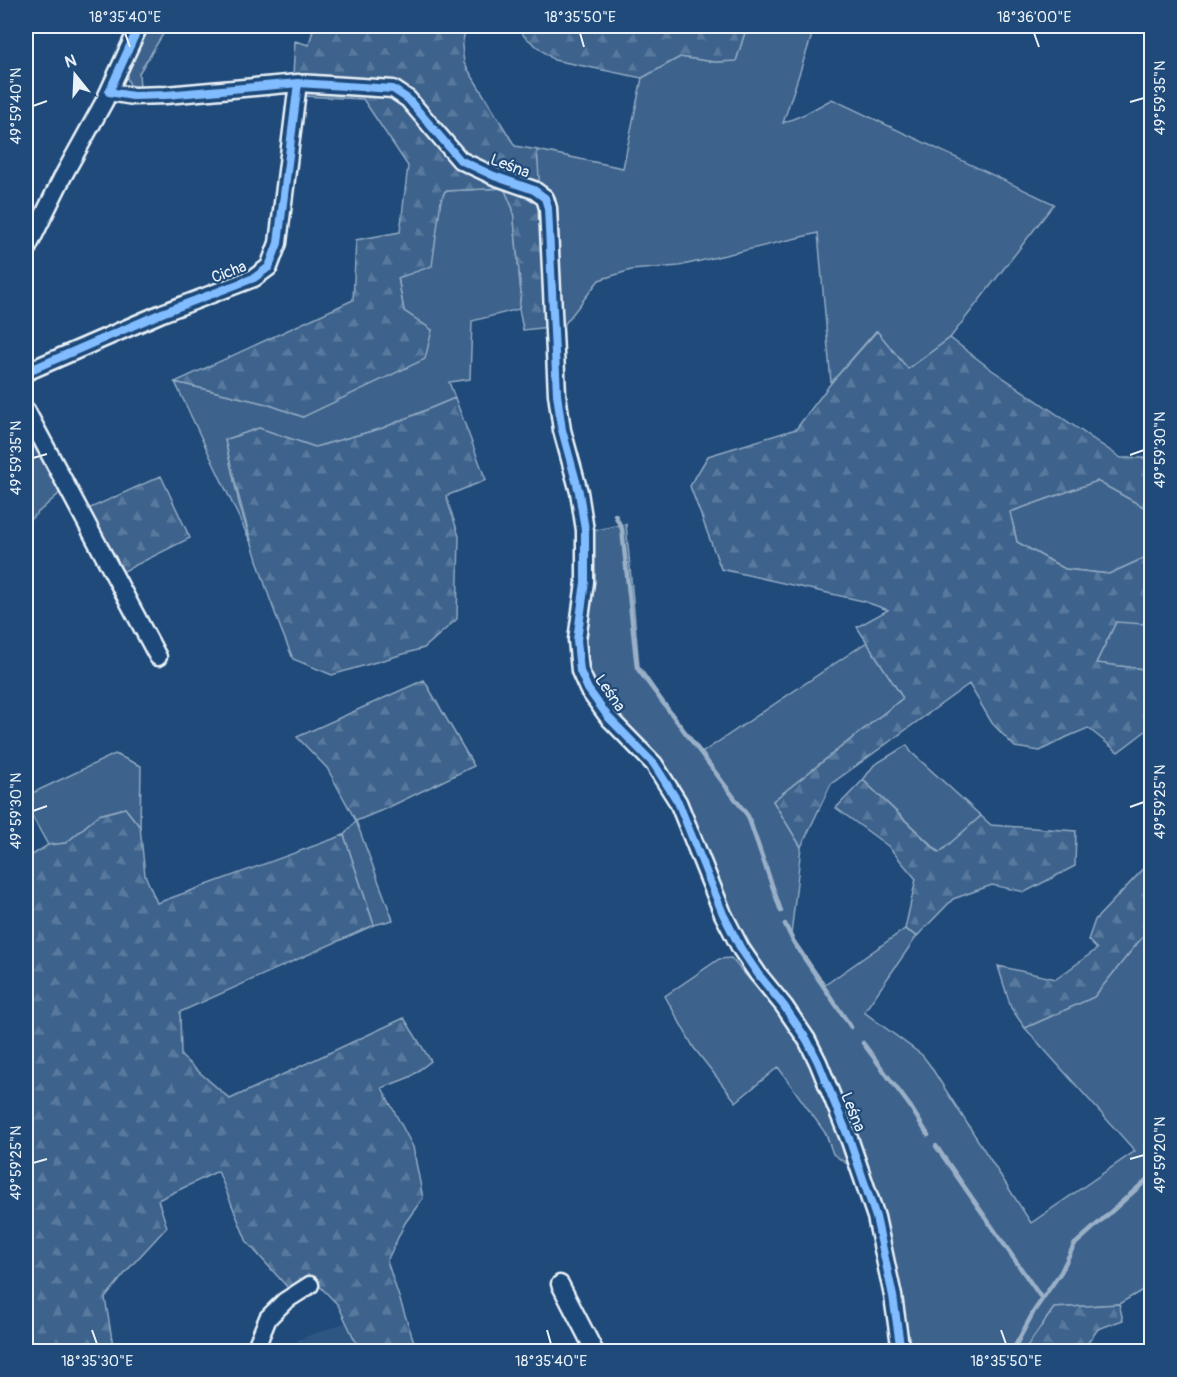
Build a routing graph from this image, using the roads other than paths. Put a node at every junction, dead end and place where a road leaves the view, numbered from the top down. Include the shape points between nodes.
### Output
1 (139, 26) edge
2 (298, 83) junction
3 (109, 92) junction
4 (26, 251) edge
5 (26, 372) edge
6 (26, 410) edge
7 (158, 657) dead end
8 (560, 1284) dead end
9 (310, 1285) dead end
10 (254, 1352) edge
11 (595, 1352) edge
12 (901, 1352) edge

1 - 3 street
2 - 3 street via 166,95
2 - 5 street, Cicha via 278,243 269,267 247,281
2 - 12 street, Leśna via 393,89 408,99 460,160 545,198 557,394 585,530 585,582 577,640 580,671 609,718 654,764 678,801 741,949 784,1006 818,1062 876,1217
3 - 4 street
6 - 7 street
8 - 11 street
9 - 10 street via 268,1318

